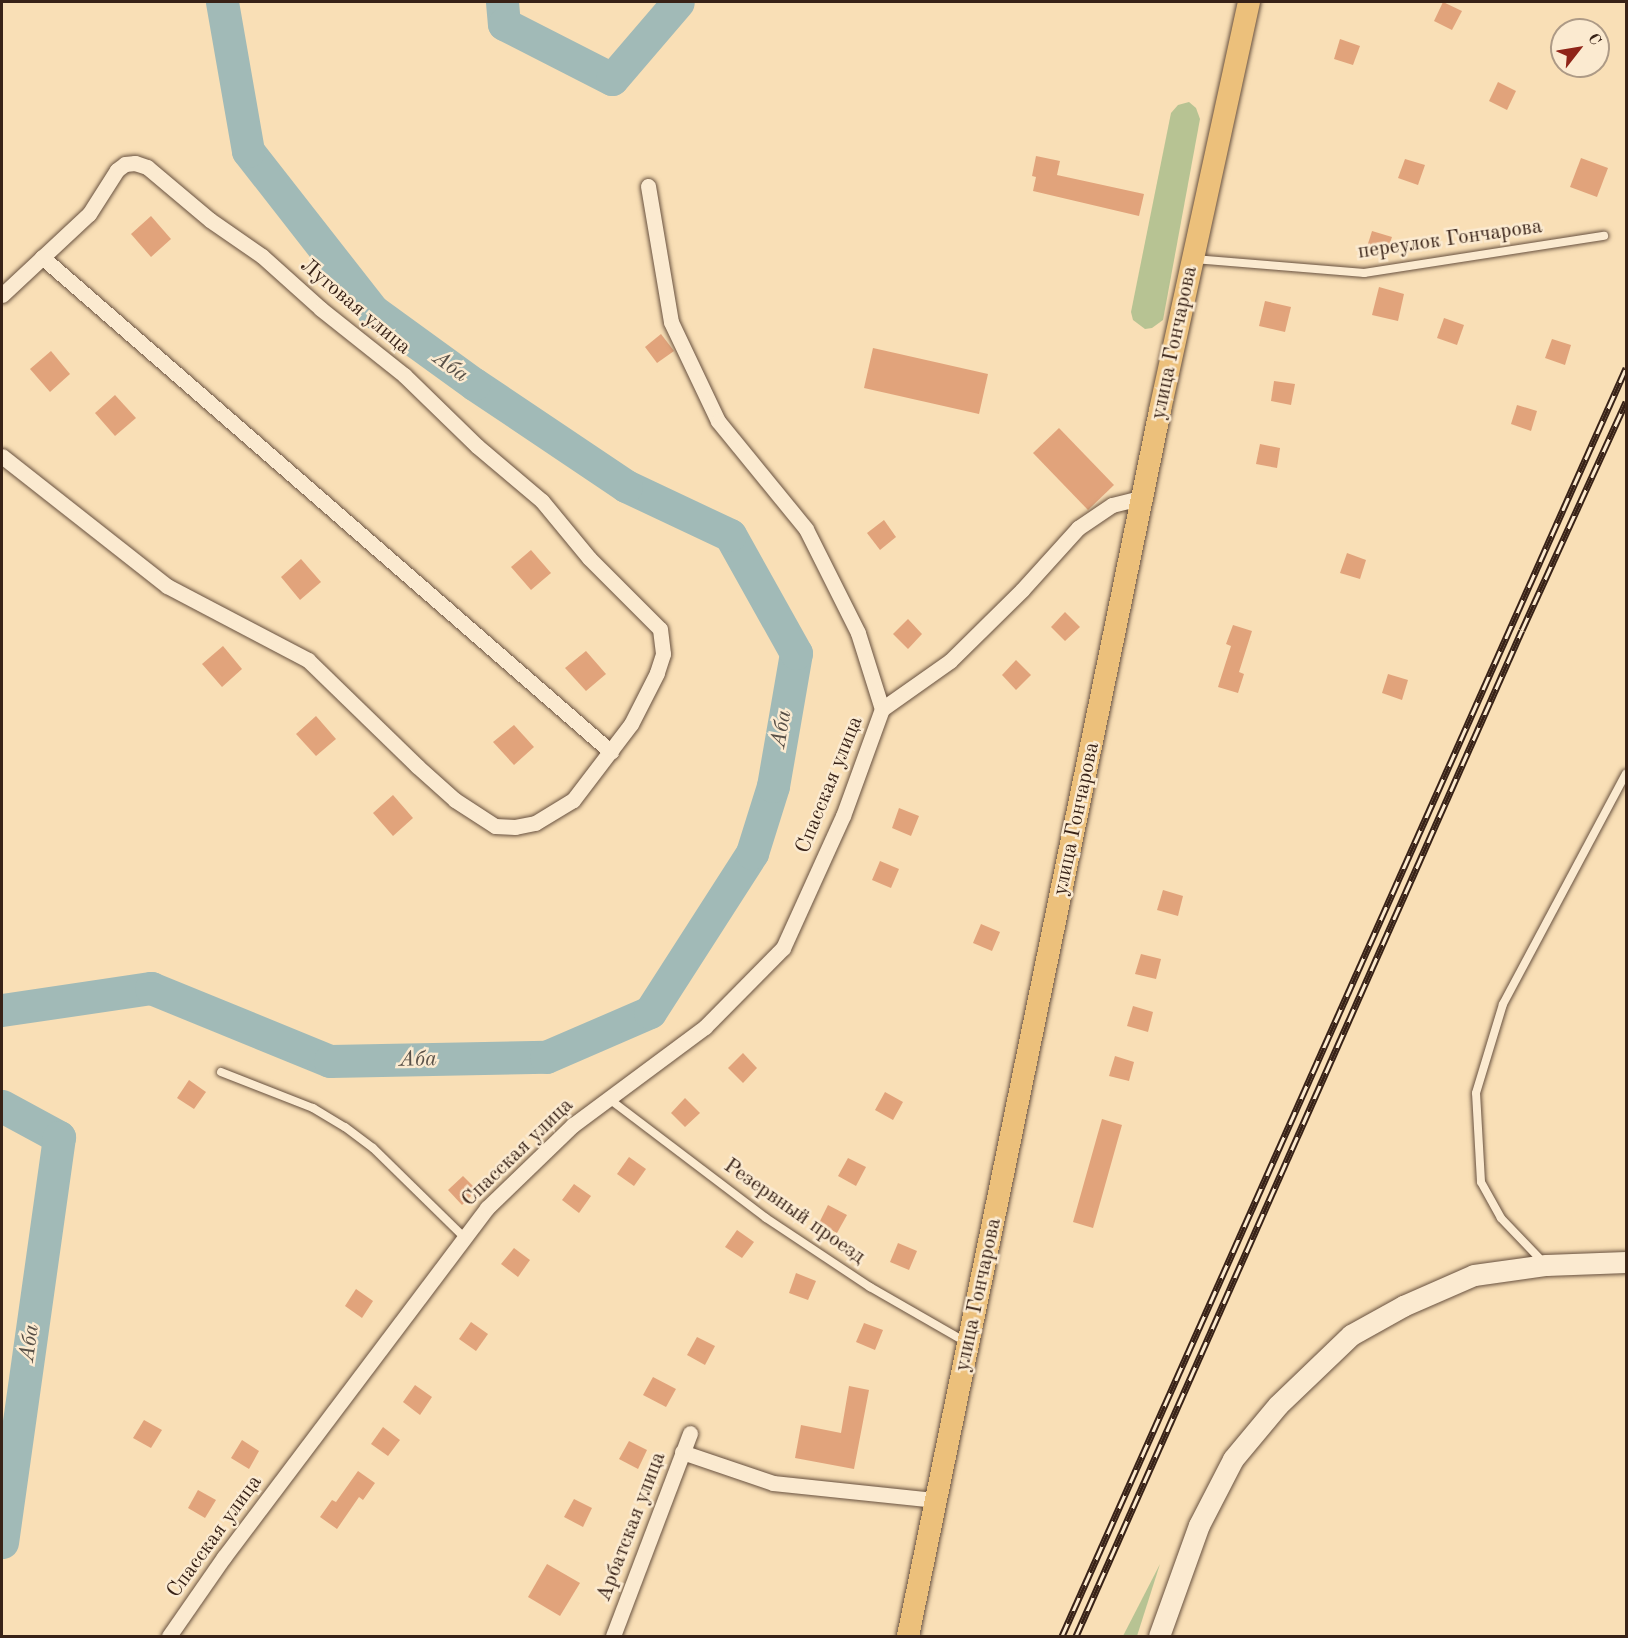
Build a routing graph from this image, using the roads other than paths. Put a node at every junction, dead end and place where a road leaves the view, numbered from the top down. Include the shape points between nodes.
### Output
1 (1249, 2) edge
2 (648, 186) dead end
3 (1604, 236) dead end
4 (42, 257) junction
5 (1193, 259) junction
6 (2, 295) edge
7 (2, 456) edge
8 (1143, 497) junction
9 (882, 709) junction
10 (611, 752) junction
11 (1626, 774) edge
12 (221, 1072) dead end
13 (608, 1098) junction
14 (464, 1237) junction
15 (1626, 1262) edge
16 (1546, 1265) junction
17 (968, 1344) junction
18 (690, 1433) dead end
19 (682, 1452) junction
20 (936, 1500) junction
21 (169, 1636) edge
22 (613, 1636) edge
23 (908, 1636) edge
24 (1158, 1636) edge

1 - 5 main road, улица Гончарова
2 - 9 street, Спасская улица via 671,322 718,421 806,529 858,633
3 - 5 lane, переулок Гончарова via 1364,273
4 - 6 street, Луговая улица
4 - 10 street
4 - 10 street, Луговая улица via 89,214 117,170 135,163 147,167 210,220 262,256 404,375 477,446 542,501 589,558 660,629 663,654 657,673 631,724
5 - 8 main road, улица Гончарова
7 - 10 street, Луговая улица via 167,586 308,660 455,800 495,826 535,822 573,800
8 - 9 street, Спасская улица via 1112,505 1078,528 950,662
8 - 17 main road, улица Гончарова
9 - 13 street, Спасская улица via 843,816 783,948 705,1027
11 - 16 lane via 1503,1004 1476,1093 1481,1182 1501,1218
12 - 14 lane via 313,1108 345,1127 373,1148
13 - 14 street, Спасская улица via 556,1141 487,1208
13 - 17 lane, Резервный проезд via 766,1218 870,1287
14 - 21 street, Спасская улица via 231,1547
15 - 16 street
16 - 24 street via 1474,1275 1403,1306 1351,1335 1286,1397 1233,1459 1199,1525
17 - 20 main road, улица Гончарова
18 - 19 street, Арбатская улица
19 - 20 street via 773,1483
19 - 22 street, Арбатская улица
20 - 23 main road, улица Гончарова

